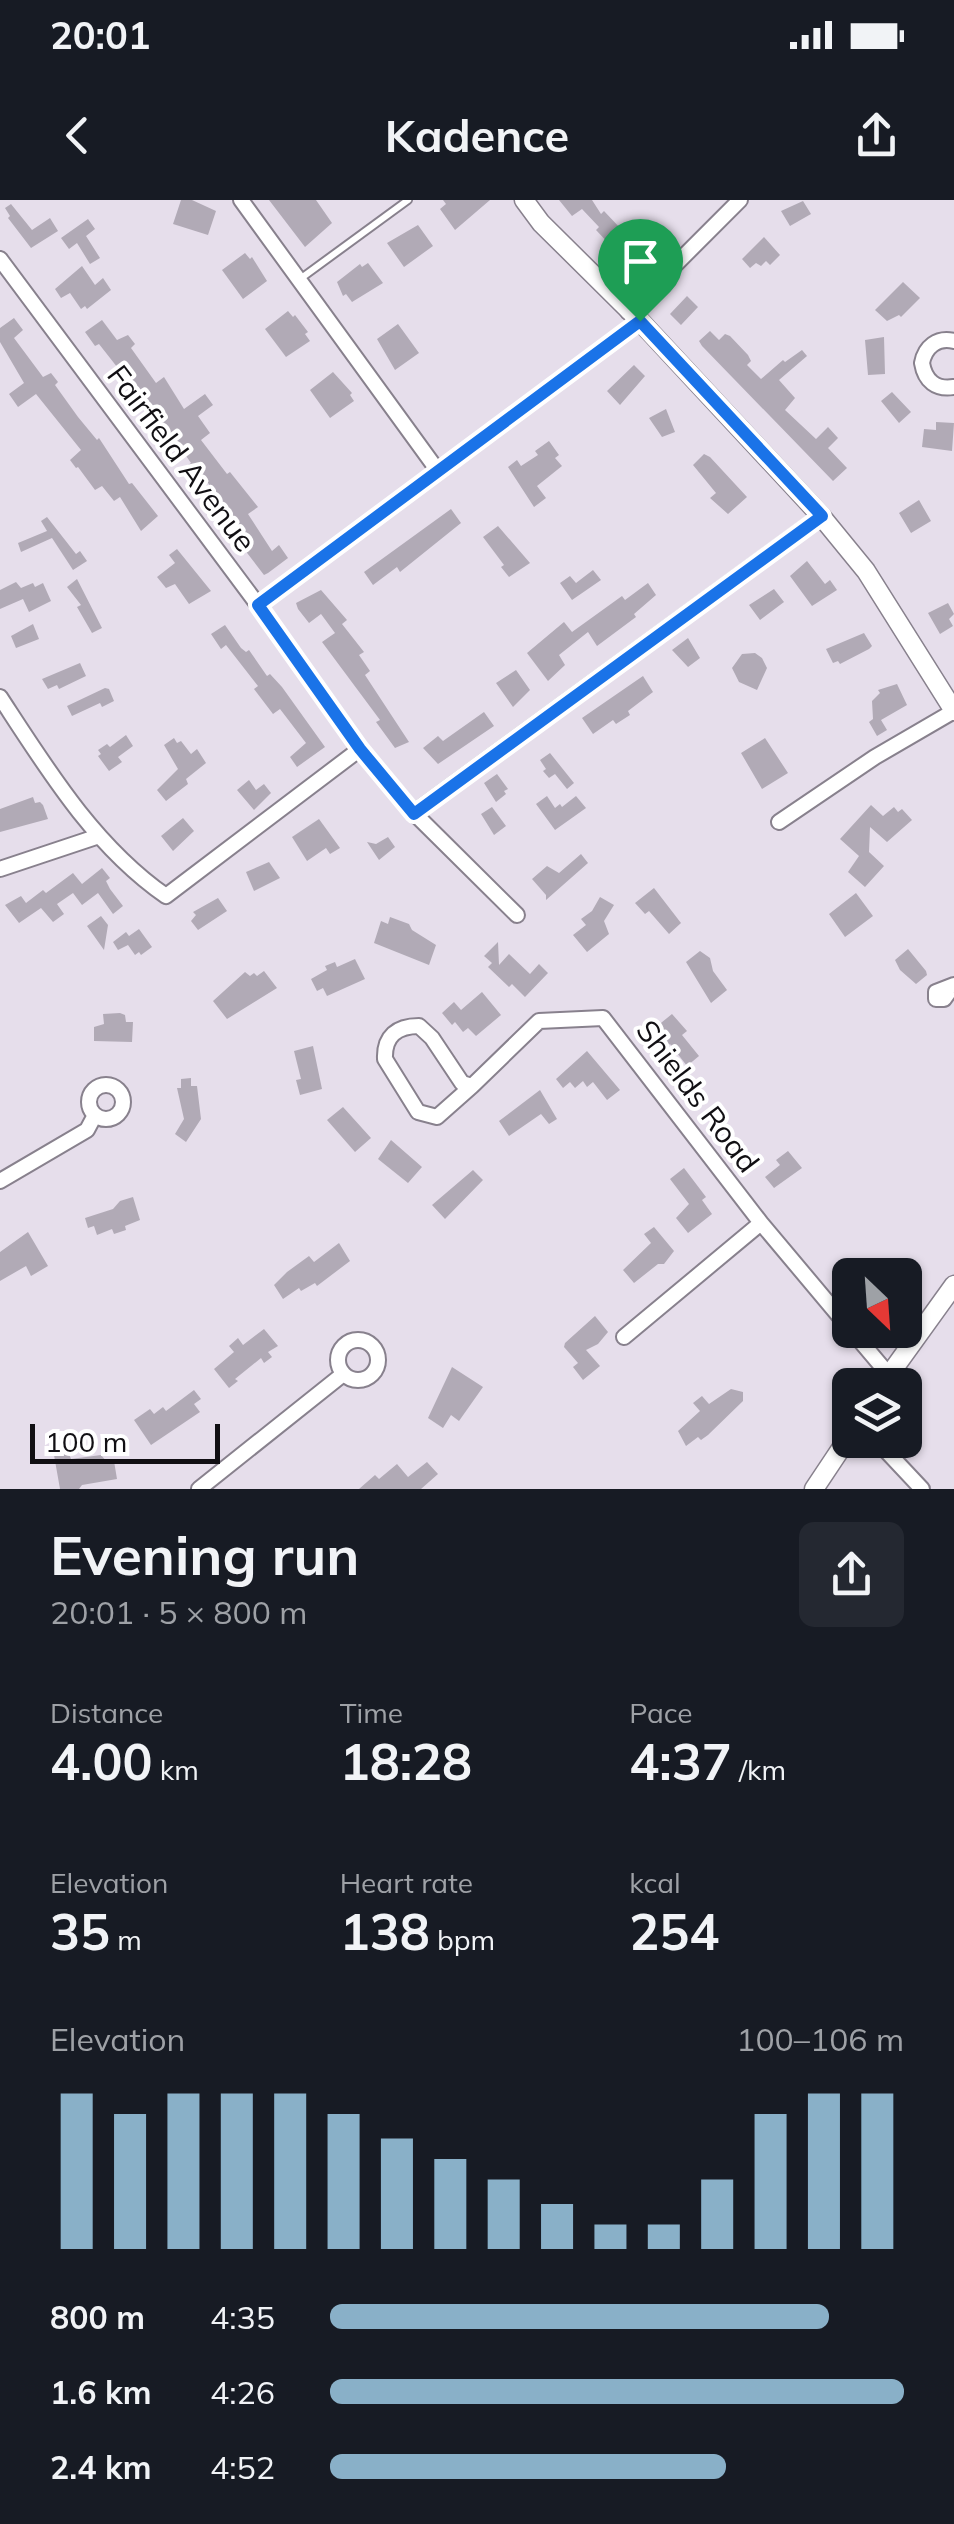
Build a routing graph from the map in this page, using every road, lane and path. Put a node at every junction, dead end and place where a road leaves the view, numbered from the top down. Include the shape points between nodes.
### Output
1 (241, 200) edge
2 (408, 200) edge
3 (524, 200) edge
4 (740, 200) edge
5 (0, 258) edge
6 (299, 280) junction
7 (634, 317) junction
8 (954, 341) edge
9 (954, 387) edge
10 (438, 470) junction
11 (822, 516) junction
12 (258, 605) junction
13 (0, 697) edge
14 (954, 711) edge
15 (360, 749) junction
16 (414, 814) junction
17 (779, 822) dead end
18 (99, 836) junction
19 (0, 870) edge
20 (517, 915) dead end
21 (472, 1086) junction
22 (95, 1115) dead end
23 (0, 1181) edge
24 (760, 1224) junction
25 (954, 1285) edge
26 (832, 1309) edge
27 (624, 1337) dead end
28 (894, 1368) edge
29 (342, 1374) dead end
30 (835, 1458) edge
31 (893, 1458) edge
32 (200, 1489) edge
33 (814, 1489) edge
34 (922, 1489) edge

1 - 6 street
2 - 6 lane
3 - 7 main road
4 - 7 street
5 - 12 street, Fairfield Avenue
6 - 10 street
7 - 10 street
7 - 11 main road
8 - 9 street via 930,346 922,363 928,381
10 - 12 street
11 - 14 main road via 866,571
11 - 16 street
12 - 15 street, Fairfield Avenue
13 - 18 street
14 - 17 street
15 - 16 street, Fairfield Avenue
15 - 18 street via 166,896
16 - 20 street, Fairfield Avenue
18 - 19 street
21 - 21 street, Shields Road via 462,1084 419,1026 397,1029 388,1038 384,1058 418,1112 437,1117
21 - 24 street, Shields Road via 540,1021 603,1018
22 - 23 street via 88,1130
24 - 26 street, Shields Road
24 - 27 street
25 - 28 main road
29 - 32 street
30 - 33 main road
31 - 34 street

